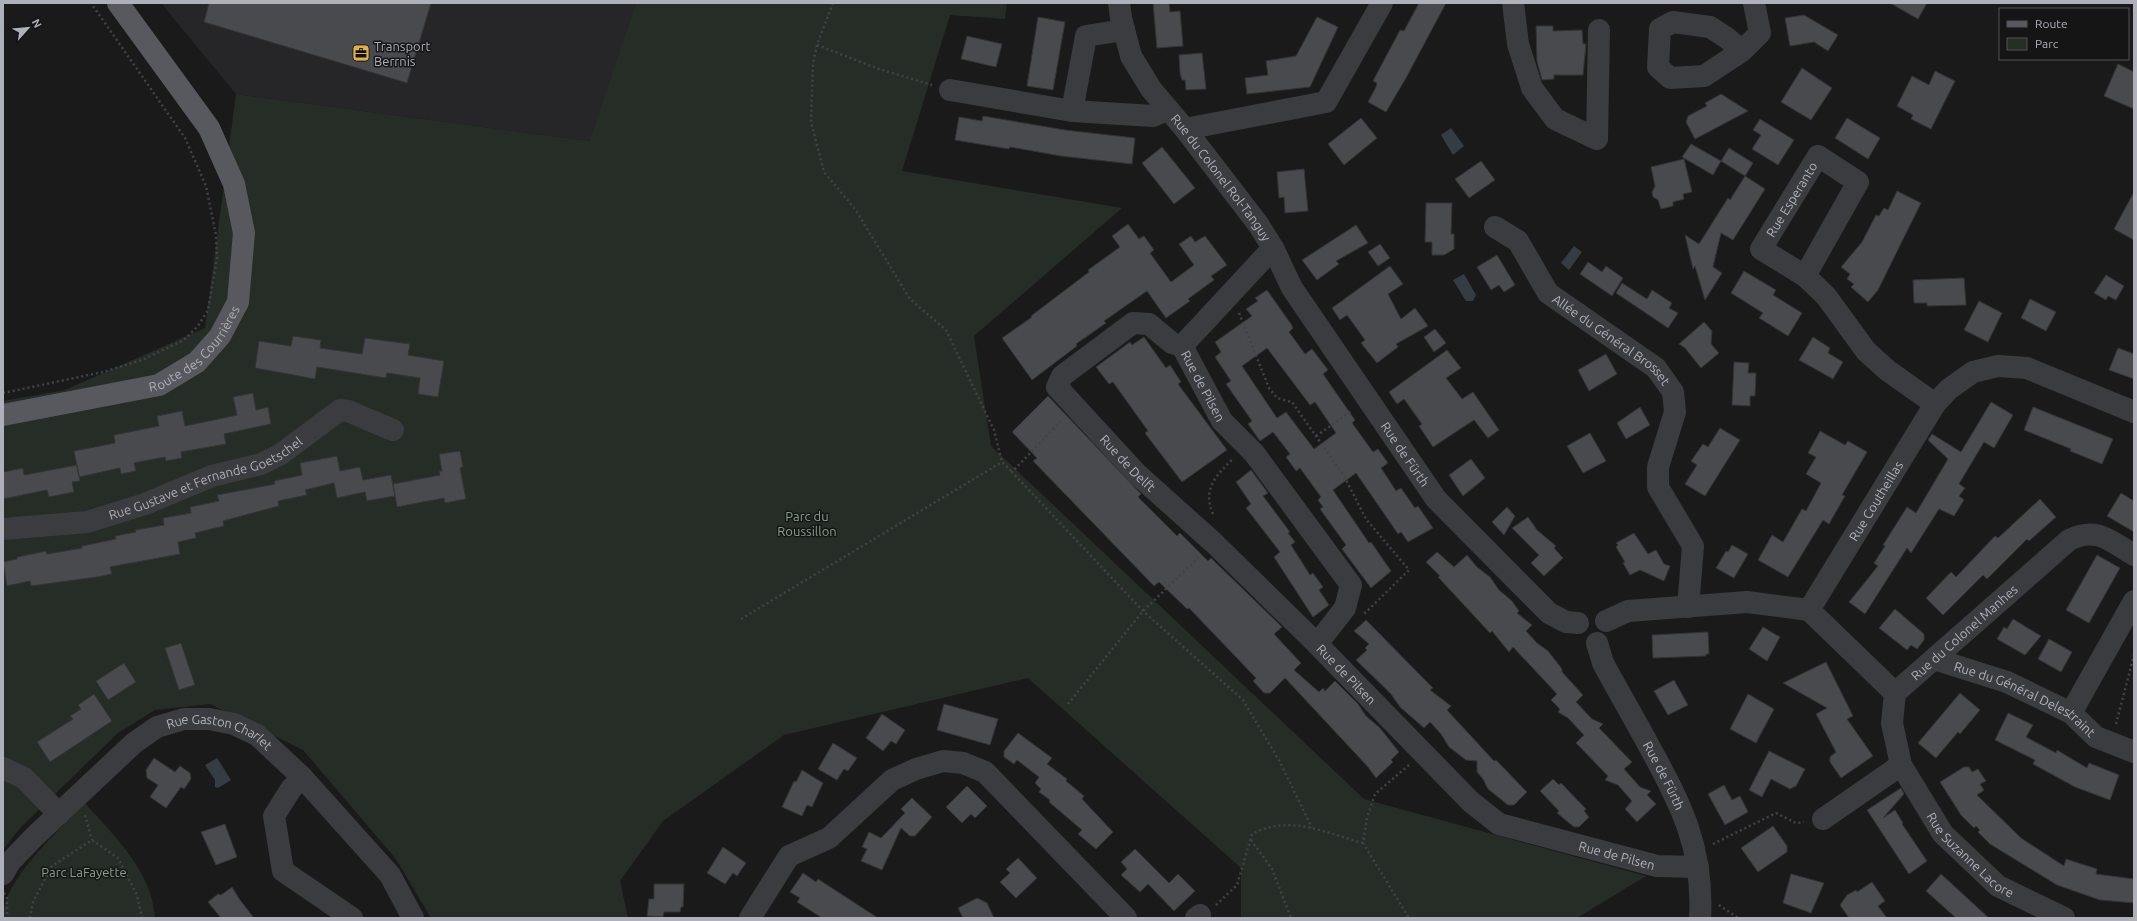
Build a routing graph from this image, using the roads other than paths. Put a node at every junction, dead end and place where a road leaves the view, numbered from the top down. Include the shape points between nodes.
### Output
1 (118, 3) edge
2 (1120, 3) edge
3 (1382, 3) edge
4 (1512, 3) edge
5 (1754, 3) edge
6 (1124, 30) junction
7 (1599, 30) dead end
8 (1742, 51) dead end
9 (950, 90) road end
10 (1168, 109) junction
11 (1072, 111) junction
12 (1185, 128) junction
13 (1495, 227) dead end
14 (1273, 248) junction
15 (1805, 276) junction
16 (1182, 346) junction
17 (1934, 404) junction
18 (2134, 412) edge
19 (3, 415) edge
20 (392, 430) dead end
21 (3, 529) edge
22 (2134, 555) edge
23 (2134, 601) edge
24 (1688, 607) junction
25 (1809, 610) junction
26 (1606, 622) junction
27 (1578, 623) junction
28 (1597, 642) junction
29 (1317, 644) junction
30 (1934, 659) junction
31 (1895, 693) junction
32 (2071, 713) junction
33 (2134, 752) edge
34 (1901, 765) junction
35 (3, 768) edge
36 (302, 777) junction
37 (59, 814) junction
38 (1823, 819) road end
39 (1697, 860) junction
40 (3, 874) edge
41 (352, 918) edge
42 (413, 918) edge
43 (750, 918) edge
44 (1126, 918) edge
45 (1700, 918) edge
46 (2064, 918) edge

1 - 19 main road, Route des Courrières via 208,128 234,184 244,233 238,302 220,336 197,362 158,385
2 - 6 street, Rue du Colonel Rol-Tanguy
3 - 12 street via 1326,102
4 - 7 street via 1518,44 1532,88 1556,119 1597,139
5 - 8 street via 1760,33
6 - 10 street, Rue du Colonel Rol-Tanguy via 1131,56 1151,89
6 - 11 street via 1086,36
9 - 11 street, Rue du Colonel Rol-Tanguy
10 - 11 street, Rue du Colonel Rol-Tanguy via 1153,116
10 - 12 street, Rue du Colonel Rol-Tanguy
12 - 14 street, Rue du Colonel Rol-Tanguy via 1258,224
13 - 24 street, Allée du Général Brosset via 1518,241 1548,293 1656,368 1673,392 1675,412 1658,467 1658,487 1693,546
14 - 16 street, Rue de Pilsen
14 - 27 street, Rue de Fürth via 1292,288 1436,499 1549,613 1566,622
15 - 15 street, Rue Esperanto via 1858,182 1818,156 1761,250
15 - 17 street, Rue Esperanto via 1826,296 1866,351 1887,370
16 - 29 street, Rue de Pilsen via 1222,421 1254,453 1351,584 1345,608
16 - 29 street, Rue de Delft via 1172,343 1149,324 1133,323 1062,376 1057,387 1137,474 1214,543
17 - 18 street, Rue Coutheillas via 1973,372 1998,366 2027,368
17 - 25 street, Rue Coutheillas
20 - 21 street, Rue Gustave et Fernande Goetschel via 340,410 281,454 261,464 212,476 145,504 87,522
22 - 30 street, Rue du Colonel Manhes via 2098,534 2081,534 2069,540
23 - 32 street
24 - 25 street via 1746,602
24 - 26 street via 1628,611
25 - 31 street
26 - 27 street via 1602,616 1588,613
26 - 28 street via 1607,634
27 - 28 street via 1582,639 1589,643
28 - 39 street, Rue de Fürth via 1603,663 1678,799
29 - 39 street, Rue de Pilsen via 1471,802 1499,824 1657,866
30 - 31 street, Rue du Colonel Manhes
30 - 32 street, Rue du Général Delestraint via 2007,682
31 - 34 street, Rue Suzanne Lacore via 1892,723
32 - 33 street, Rue du Général Delestraint via 2096,737
34 - 38 street
34 - 46 street, Rue Suzanne Lacore via 1942,834 1998,886
35 - 37 street via 24,778
36 - 37 street, Rue Gaston Charlet via 257,735 234,724 209,719 184,719 157,727 134,743
36 - 41 street via 274,816 283,871
36 - 42 street, Rue Gaston Charlet via 390,875
37 - 40 street, Rue Gaston Charlet via 10,862
39 - 45 street, Rue de Fürth via 1701,898
43 - 44 street via 789,856 829,838 892,780 943,761 963,763 985,772

